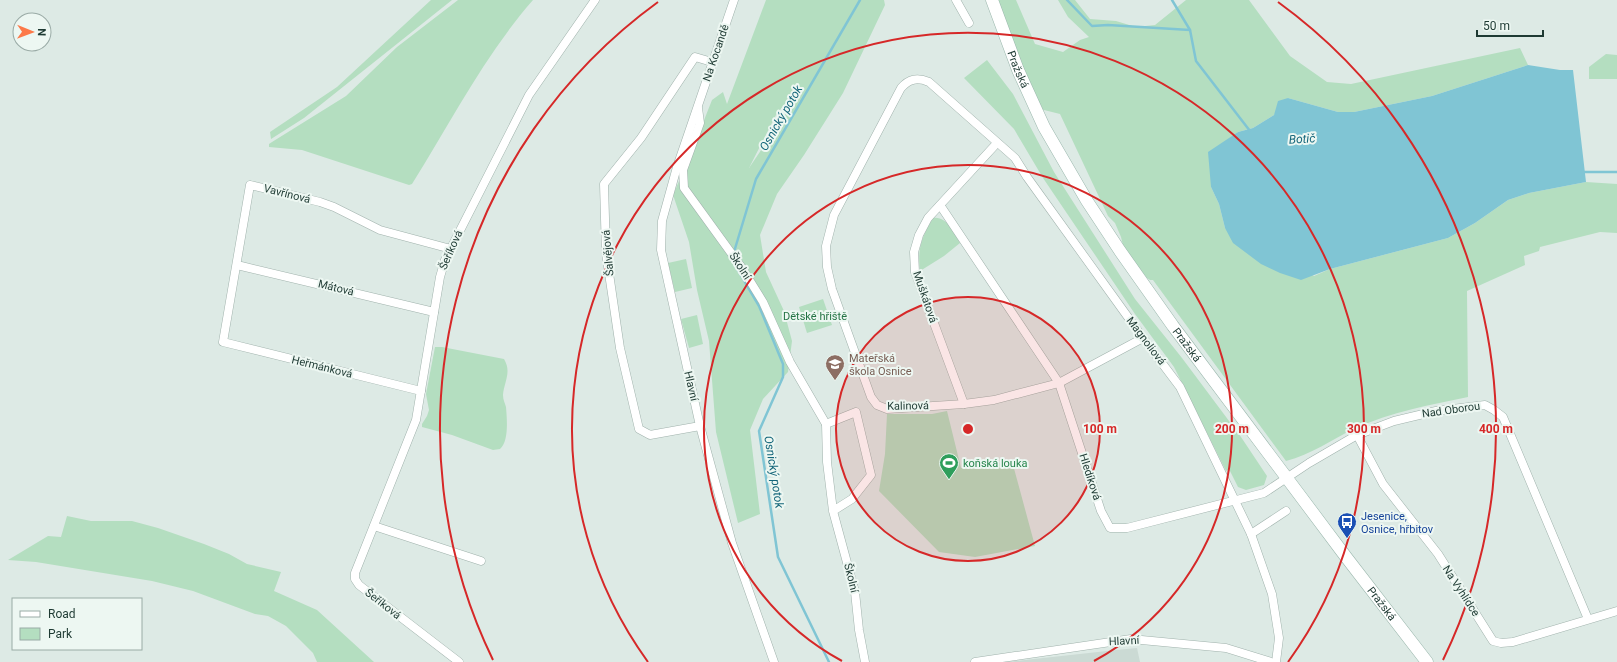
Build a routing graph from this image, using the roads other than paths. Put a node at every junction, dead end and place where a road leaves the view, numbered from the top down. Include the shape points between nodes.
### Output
1 (595, 0) edge
2 (734, 0) edge
3 (956, 0) edge
4 (992, 0) edge
5 (968, 23) dead end
6 (712, 62) junction
7 (916, 79) joint
8 (698, 107) junction
9 (997, 143) junction
10 (940, 205) junction
11 (451, 249) junction
12 (237, 265) junction
13 (434, 312) junction
14 (1143, 338) junction
15 (223, 342) joint
16 (1059, 383) junction
17 (421, 391) junction
18 (964, 404) junction
19 (826, 424) junction
20 (700, 426) junction
21 (1357, 435) junction
22 (1288, 478) junction
23 (1236, 501) junction
24 (1286, 510) dead end
25 (832, 511) junction
26 (374, 526) junction
27 (1251, 534) junction
28 (481, 561) dead end
29 (1617, 611) edge
30 (1588, 619) junction
31 (459, 662) edge
32 (774, 662) edge
33 (865, 662) edge
34 (975, 662) edge
35 (1271, 662) edge
36 (1276, 662) edge
37 (1427, 662) edge

1 - 11 street, Šeříková via 526,100
2 - 6 street, Na Kocandě
3 - 5 street
4 - 22 main road, Pražská via 1018,70 1044,127 1087,201 1173,326
6 - 8 street, Na Kocandě
6 - 20 street, Šalvějová via 695,57 641,138 604,184 606,253 620,348 639,429 650,435
7 - 9 street, Magnoliová via 929,82
7 - 18 street, Kalinová via 901,88 834,215 826,246 827,267 832,289 871,397 877,406 887,409
8 - 19 street, Školní via 700,123 683,170 684,188 742,268 763,302 790,362
8 - 20 street, Hlavní via 662,221 661,250
9 - 10 street, Muškátová
9 - 14 street, Magnoliová via 1016,158
10 - 16 street, Hledíková
10 - 18 street, Muškátová via 928,218 919,235 914,252 915,272
11 - 12 street, Vavřínová via 380,230 320,202 250,185
11 - 13 street, Šeříková via 442,268
12 - 13 street, Mátová
12 - 15 street, Vavřínová
13 - 17 street, Šeříková
14 - 16 street, Kalinová
14 - 23 street, Magnoliová via 1180,387
15 - 17 street, Heřmánková
16 - 18 street, Kalinová via 994,400
16 - 23 street, Hledíková via 1101,512 1110,528 1127,528
17 - 26 street, Šeříková via 416,420
19 - 25 street, Školní
19 - 25 street via 856,412 871,475 852,499
20 - 32 street, Hlavní via 732,543
21 - 22 street, Nad Oborou
21 - 30 street, Na Vyhlídce via 1383,484 1438,554 1493,641 1513,642
21 - 30 street, Nad Oborou via 1394,420 1436,411 1485,405 1503,417
22 - 23 street, Hledíková via 1264,493
22 - 37 main road, Pražská
23 - 27 street, Magnoliová
24 - 27 street
25 - 33 street, Školní via 856,592
26 - 28 street
26 - 31 street, Šeříková via 355,573 359,586
27 - 36 street, Magnoliová via 1272,594 1279,638
29 - 30 street, Na Vyhlídce
34 - 35 street, Hlavní via 1131,639 1226,648

